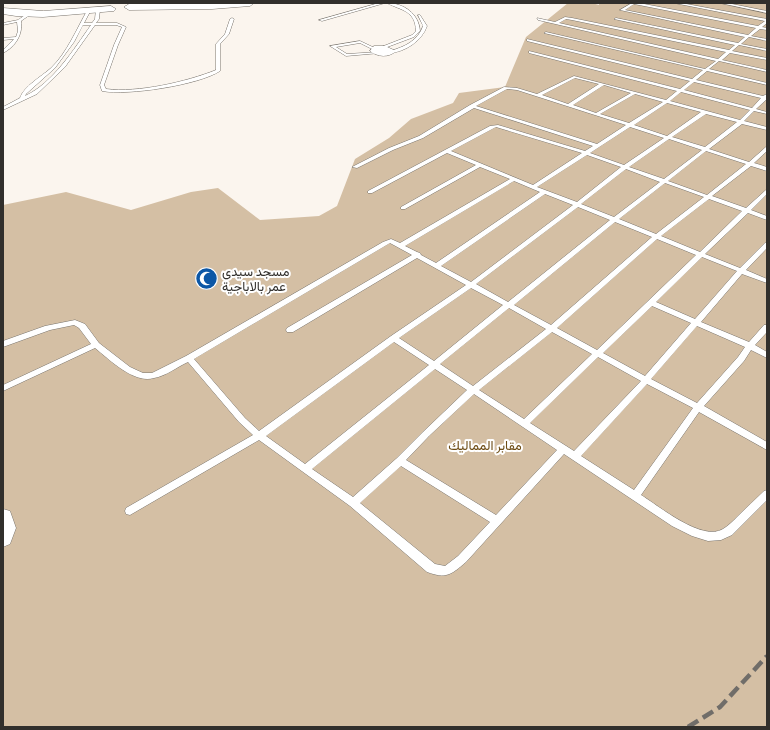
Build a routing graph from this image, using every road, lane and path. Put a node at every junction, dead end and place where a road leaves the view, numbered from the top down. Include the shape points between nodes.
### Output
1 (11, 3) edge
2 (140, 3) edge
3 (250, 3) edge
4 (383, 3) edge
5 (389, 3) edge
6 (397, 3) edge
7 (634, 3) edge
8 (676, 3) edge
9 (722, 3) edge
10 (95, 6) edge
11 (129, 7) junction
12 (3, 11) edge
13 (767, 12) edge
14 (3, 14) edge
15 (699, 16) junction
16 (17, 17) junction
17 (232, 19) dead end
18 (538, 19) dead end
19 (616, 19) dead end
20 (321, 20) dead end
21 (767, 21) edge
22 (556, 23) junction
23 (3, 24) edge
24 (82, 24) junction
25 (92, 24) junction
26 (687, 24) junction
27 (759, 28) junction
28 (767, 29) edge
29 (681, 32) junction
30 (546, 33) dead end
31 (749, 36) junction
32 (17, 38) junction
33 (3, 39) edge
34 (668, 39) junction
35 (528, 40) dead end
36 (767, 40) edge
37 (739, 44) junction
38 (654, 45) junction
39 (558, 48) junction
40 (378, 50) junction
41 (554, 50) dead end
42 (767, 50) edge
43 (3, 52) edge
44 (391, 52) joint
45 (530, 52) dead end
46 (729, 52) junction
47 (549, 53) dead end
48 (544, 56) junction
49 (767, 59) edge
50 (719, 60) junction
51 (706, 70) junction
52 (50, 71) junction
53 (767, 71) edge
54 (57, 72) junction
55 (693, 80) junction
56 (603, 84) junction
57 (767, 84) edge
58 (679, 91) junction
59 (634, 93) junction
60 (539, 95) junction
61 (766, 97) edge
62 (22, 98) junction
63 (665, 102) junction
64 (570, 105) junction
65 (472, 107) junction
66 (3, 109) edge
67 (753, 110) junction
68 (705, 112) junction
69 (597, 114) junction
70 (767, 114) edge
71 (741, 122) junction
72 (630, 125) junction
73 (767, 129) edge
74 (668, 137) junction
75 (598, 146) junction
76 (767, 148) edge
77 (705, 149) junction
78 (447, 151) junction
79 (586, 153) junction
80 (750, 164) junction
81 (480, 165) junction
82 (355, 167) dead end
83 (624, 167) junction
84 (767, 169) edge
85 (514, 179) junction
86 (664, 181) junction
87 (533, 186) junction
88 (545, 191) junction
89 (767, 191) edge
90 (370, 192) dead end
91 (708, 197) junction
92 (577, 205) junction
93 (403, 208) dead end
94 (746, 211) junction
95 (767, 218) edge
96 (614, 220) junction
97 (656, 237) junction
98 (767, 244) edge
99 (402, 246) junction
100 (418, 254) junction
101 (700, 254) junction
102 (438, 265) junction
103 (741, 271) junction
104 (767, 281) edge
105 (472, 284) junction
106 (650, 302) junction
107 (509, 304) junction
108 (695, 323) junction
109 (767, 327) edge
110 (552, 328) junction
111 (290, 330) dead end
112 (394, 338) junction
113 (3, 344) edge
114 (96, 345) junction
115 (750, 346) junction
116 (598, 354) junction
117 (767, 355) edge
118 (189, 358) junction
119 (436, 364) junction
120 (646, 380) junction
121 (3, 388) edge
122 (474, 390) junction
123 (698, 407) junction
124 (525, 423) junction
125 (259, 436) junction
126 (767, 446) edge
127 (563, 448) junction
128 (575, 456) junction
129 (400, 461) junction
130 (305, 470) junction
131 (767, 494) edge
132 (635, 496) junction
133 (353, 504) junction
134 (130, 511) dead end
135 (3, 517) edge
136 (497, 521) junction
137 (3, 538) edge

1 - 10 main road via 43,10
2 - 11 main road
3 - 11 main road
4 - 20 lane
5 - 40 lane via 413,14 418,21 418,31 407,39
6 - 44 lane via 414,10 425,26 422,34 407,46
7 - 15 lane
7 - 26 lane via 622,10
8 - 21 lane
9 - 13 lane
10 - 11 main road via 111,9
10 - 16 main road
10 - 24 lane
10 - 25 lane via 97,19
12 - 16 main road
14 - 16 street
15 - 26 lane
15 - 27 lane
16 - 23 lane
16 - 32 lane via 21,30
17 - 25 lane via 227,34 218,44 218,71 172,84 128,91 104,90 102,85 124,27 118,24
18 - 22 lane
19 - 29 lane
21 - 27 lane
22 - 34 lane via 565,18 572,19
22 - 38 lane
24 - 25 lane
24 - 52 lane
25 - 54 lane via 64,66
26 - 31 lane
27 - 28 lane
27 - 31 lane
29 - 34 lane
29 - 37 lane
30 - 51 lane
31 - 36 lane
31 - 37 lane
32 - 33 lane
32 - 43 lane
34 - 38 lane
34 - 46 lane
35 - 39 lane
37 - 42 lane
37 - 46 lane
38 - 50 lane
39 - 41 lane
39 - 55 lane
40 - 40 lane via 346,55 332,46 360,42
40 - 44 street via 390,49
45 - 48 lane
46 - 49 lane
46 - 50 lane
47 - 48 lane
48 - 58 lane
50 - 51 lane
50 - 53 lane
51 - 55 lane
51 - 57 lane
52 - 54 lane
52 - 62 lane via 24,93
54 - 62 lane via 35,93
55 - 58 lane
55 - 61 lane
56 - 59 lane
56 - 60 lane via 574,77
56 - 64 lane
58 - 63 lane
58 - 67 lane
59 - 63 lane
59 - 69 lane
60 - 64 lane
60 - 65 lane via 509,88
61 - 67 lane
62 - 66 lane
63 - 68 lane
63 - 72 lane
64 - 69 lane
65 - 75 lane
65 - 82 lane via 422,137
67 - 70 lane
67 - 71 lane
68 - 71 lane
68 - 74 lane
69 - 72 lane
71 - 73 lane
71 - 77 lane
72 - 74 lane
72 - 75 lane
74 - 77 lane
74 - 83 lane
75 - 79 lane
76 - 80 lane
77 - 80 lane
77 - 86 lane
78 - 79 lane via 496,126
78 - 81 lane
78 - 90 lane
79 - 83 lane
79 - 87 lane
80 - 84 lane
80 - 91 lane
81 - 85 lane
81 - 93 lane
83 - 86 lane
83 - 92 lane
85 - 87 lane
85 - 99 lane
86 - 91 lane
86 - 96 lane
87 - 88 lane
88 - 92 lane
88 - 102 lane
89 - 94 lane
91 - 94 lane
91 - 97 lane
92 - 96 lane
92 - 105 lane
94 - 95 lane
94 - 101 lane
96 - 97 lane
96 - 107 lane
97 - 101 lane
97 - 110 lane
98 - 103 lane
99 - 100 lane
99 - 118 lane via 391,241 385,243
100 - 102 lane
100 - 111 lane
101 - 103 lane
101 - 106 lane
102 - 105 lane
103 - 104 lane
103 - 108 lane
105 - 107 lane
105 - 112 lane
106 - 108 lane
106 - 116 lane
107 - 110 lane
107 - 119 lane
108 - 115 lane
108 - 120 lane
109 - 115 lane
110 - 116 lane
110 - 122 lane
112 - 119 lane
112 - 125 lane
113 - 114 lane via 74,322 82,326
114 - 118 lane via 127,369 142,376 153,376
114 - 121 lane
115 - 117 lane
115 - 123 lane
116 - 120 lane
116 - 124 lane
118 - 125 lane
119 - 122 lane
119 - 130 lane
120 - 123 lane
120 - 128 lane
122 - 124 lane
122 - 129 lane
123 - 126 lane
123 - 132 lane
124 - 127 lane
125 - 130 lane
125 - 134 lane
127 - 128 lane
127 - 136 lane
128 - 132 lane
129 - 133 lane
129 - 136 lane
130 - 133 lane
131 - 132 lane via 728,532 712,537 676,523
133 - 136 lane via 439,572 445,572 462,559
135 - 137 street via 7,531

